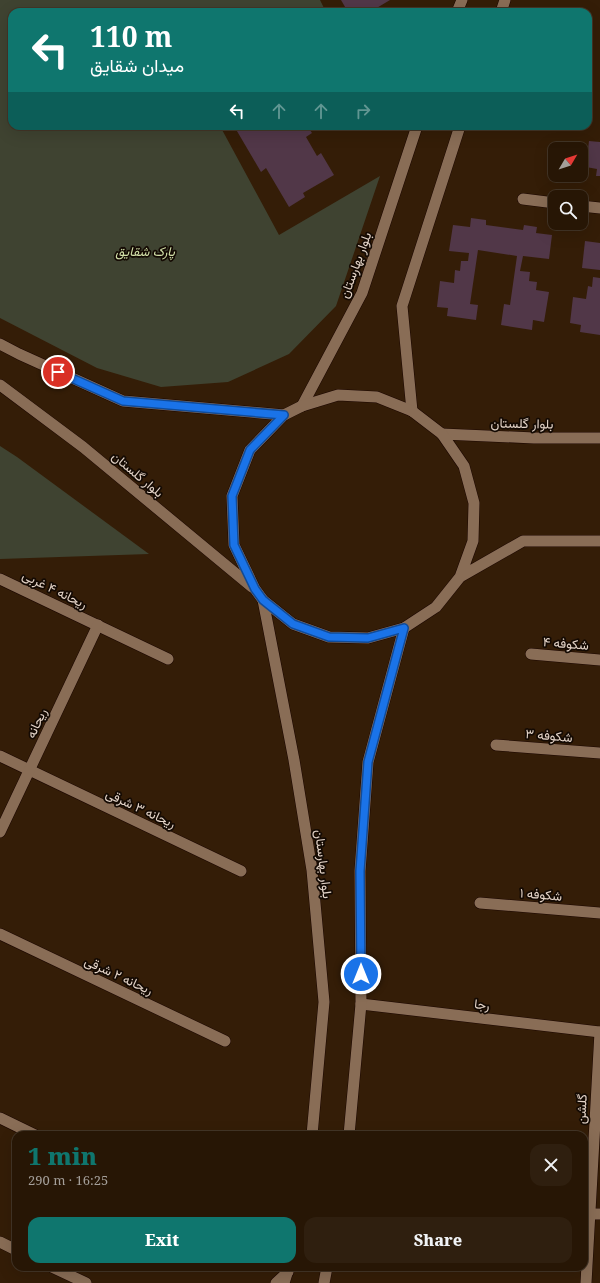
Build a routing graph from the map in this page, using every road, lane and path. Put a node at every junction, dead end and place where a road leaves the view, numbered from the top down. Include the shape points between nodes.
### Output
1 (415, 130) edge
2 (459, 130) edge
3 (523, 200) dead end
4 (548, 202) edge
5 (588, 207) edge
6 (600, 208) edge
7 (0, 344) edge
8 (0, 385) edge
9 (302, 406) junction
10 (412, 410) junction
11 (284, 415) junction
12 (442, 434) junction
13 (600, 438) edge
14 (600, 541) edge
15 (460, 577) junction
16 (0, 579) edge
17 (255, 589) junction
18 (263, 600) junction
19 (98, 625) junction
20 (404, 628) junction
21 (530, 654) dead end
22 (168, 659) dead end
23 (600, 660) edge
24 (496, 745) dead end
25 (600, 753) edge
26 (0, 756) edge
27 (30, 770) junction
28 (0, 832) edge
29 (241, 871) dead end
30 (480, 903) dead end
31 (600, 913) edge
32 (0, 934) edge
33 (361, 1004) junction
34 (600, 1032) edge
35 (225, 1041) dead end
36 (0, 1118) edge
37 (27, 1131) edge
38 (312, 1131) edge
39 (350, 1131) edge
40 (589, 1148) edge
41 (595, 1214) edge
42 (0, 1242) edge
43 (12, 1248) edge
44 (588, 1268) edge
45 (60, 1271) edge
46 (288, 1271) edge
47 (289, 1271) edge
48 (326, 1271) edge
49 (588, 1271) edge
50 (86, 1283) edge
51 (276, 1283) edge
52 (284, 1283) edge
53 (324, 1283) edge
54 (586, 1283) edge

1 - 9 main road, بلوار بهارستان via 362,293
2 - 10 main road via 402,306
3 - 4 main road
5 - 6 main road
7 - 11 main road via 123,401
8 - 17 main road, بلوار گلستان via 83,447
9 - 10 main road via 338,396 377,397
9 - 11 main road
10 - 12 main road
11 - 17 main road via 250,450 232,496 234,545
12 - 13 main road, بلوار گلستان
12 - 15 main road via 464,466 474,503 473,541
14 - 15 main road via 523,541
15 - 20 main road via 436,607
16 - 19 main road, ریحانه ۴ غربی
17 - 18 main road
18 - 20 main road via 293,624 329,637 368,638
18 - 38 main road, بلوار بهارستان via 312,870 324,1002
19 - 22 main road, ریحانه ۴ غربی
19 - 27 main road, ریحانه
20 - 33 main road via 368,762 360,871
21 - 23 main road, شکوفه ۴
24 - 25 main road, شکوفه ۳
26 - 27 main road, ریحانه ۳ شرقی
27 - 28 main road, ریحانه
27 - 29 main road, ریحانه ۳ شرقی
30 - 31 main road, شکوفه ۱
32 - 35 main road, ریحانه ۲ شرقی
33 - 34 main road, رجا
33 - 39 main road
34 - 40 main road, گلشن
36 - 37 main road
40 - 41 main road, گلشن
41 - 44 main road, گلشن
42 - 43 main road
45 - 50 main road
46 - 51 main road
47 - 52 main road
48 - 53 main road
49 - 54 main road, گلشن

